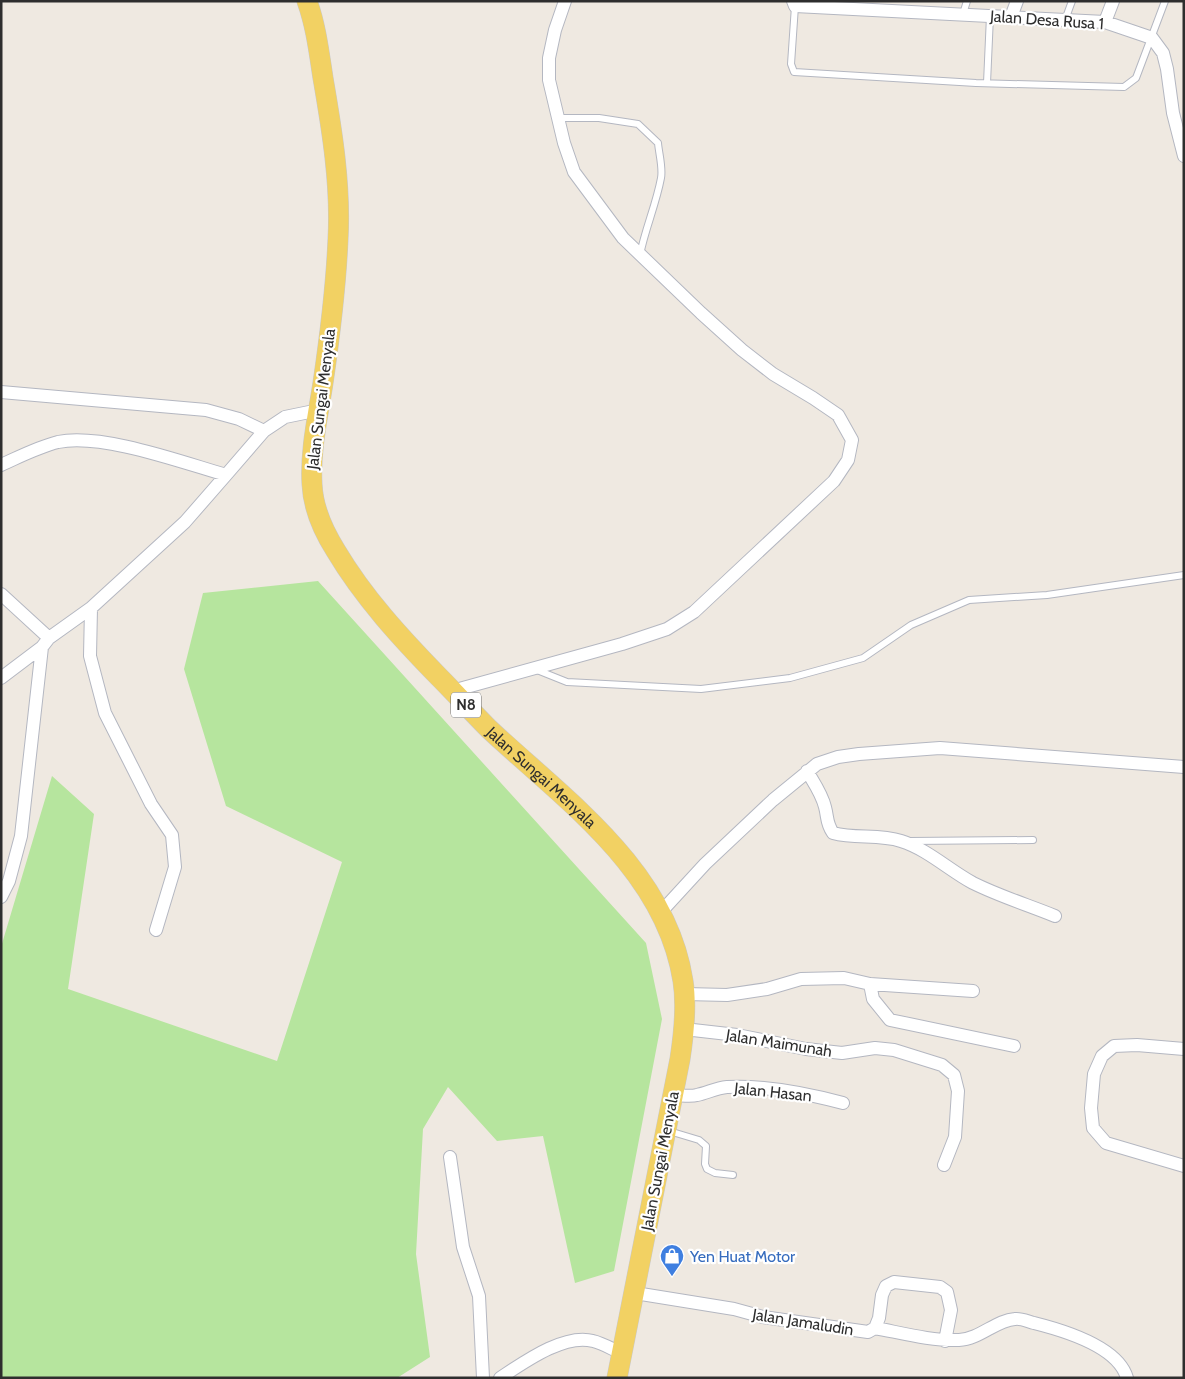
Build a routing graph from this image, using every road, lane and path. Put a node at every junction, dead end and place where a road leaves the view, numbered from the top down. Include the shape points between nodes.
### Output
1 (307, 1) edge
2 (566, 1) edge
3 (967, 1) edge
4 (1017, 1) edge
5 (1072, 1) edge
6 (1113, 1) edge
7 (1165, 1) edge
8 (794, 4) edge
9 (897, 6) edge
10 (963, 14) junction
11 (990, 16) junction
12 (1011, 17) junction
13 (1066, 20) junction
14 (1105, 22) junction
15 (1152, 38) junction
16 (988, 84) junction
17 (558, 118) junction
18 (1184, 156) edge
19 (640, 255) junction
20 (1, 392) edge
21 (319, 410) junction
22 (264, 431) junction
23 (1, 465) edge
24 (226, 475) junction
25 (1184, 575) edge
26 (1, 594) edge
27 (91, 608) junction
28 (46, 643) junction
29 (534, 668) junction
30 (1, 678) edge
31 (452, 691) junction
32 (1184, 767) edge
33 (807, 771) junction
34 (1033, 840) dead end
35 (901, 841) junction
36 (1, 898) edge
37 (660, 913) junction
38 (1054, 916) dead end
39 (156, 930) dead end
40 (870, 984) junction
41 (973, 991) dead end
42 (685, 994) junction
43 (684, 1029) junction
44 (1014, 1046) dead end
45 (1184, 1049) edge
46 (674, 1094) junction
47 (843, 1103) dead end
48 (665, 1130) junction
49 (450, 1157) dead end
50 (944, 1165) dead end
51 (1184, 1166) edge
52 (734, 1176) dead end
53 (635, 1293) junction
54 (875, 1328) junction
55 (945, 1341) junction
56 (621, 1353) junction
57 (483, 1378) edge
58 (500, 1378) edge
59 (617, 1378) edge
60 (1127, 1378) edge

1 - 21 main road, Jalan Sungai Menyala / N8 via 314,20 332,127 338,237
2 - 17 street via 549,58 549,80
3 - 10 lane
4 - 12 street
5 - 13 lane
6 - 14 street
7 - 15 lane
8 - 9 street, Jalan Desa Rusa 1
8 - 16 lane via 791,64 794,72
9 - 10 street, Jalan Desa Rusa 1
10 - 11 street, Jalan Desa Rusa 1
11 - 12 street, Jalan Desa Rusa 1
11 - 16 lane
12 - 13 street, Jalan Desa Rusa 1
13 - 14 street, Jalan Desa Rusa 1
14 - 15 street, Jalan Desa Rusa 1
15 - 16 lane via 1136,78 1124,87
15 - 18 street via 1163,53
17 - 19 street via 574,172 623,238
17 - 19 lane via 599,118 638,124 658,143 661,176
19 - 29 street via 742,350 838,415 852,440 848,460 834,481 694,612 667,630
20 - 22 street via 206,410 239,419
21 - 22 street via 285,417
21 - 31 main road, Jalan Sungai Menyala / N8 via 312,486 319,519 336,552 376,608
22 - 24 street
23 - 24 street via 59,442 89,441 137,450
24 - 27 street via 185,522
25 - 29 lane via 1047,595 969,600 911,625 863,658 790,678 701,689 567,682
26 - 28 street
27 - 28 street
27 - 39 street via 90,656 105,713 151,804 172,835 175,868
28 - 30 street
28 - 36 street via 21,836
29 - 31 street
31 - 37 main road, Jalan Sungai Menyala / N8 via 614,844 645,885
32 - 33 street via 940,748 838,757
33 - 35 street via 819,791 826,808 827,825 833,833
33 - 37 street via 705,864
34 - 35 lane
35 - 38 street via 975,884
37 - 42 main road, Jalan Sungai Menyala / N8 via 678,960
40 - 41 street
40 - 42 street via 844,978 801,978 767,989 727,995
40 - 44 street via 873,999 890,1020
42 - 43 main road, Jalan Sungai Menyala / N8
43 - 46 main road, Jalan Sungai Menyala / N8
43 - 50 street, Jalan Maimunah via 737,1034 842,1053 875,1048 894,1050 942,1064 954,1075 958,1091 955,1137
45 - 51 street via 1114,1046 1102,1056 1094,1074 1091,1108 1093,1128 1106,1143
46 - 47 street, Jalan Hasan via 697,1095 708,1090 742,1087
46 - 48 main road, Jalan Sungai Menyala / N8
48 - 52 lane via 699,1140 706,1146 707,1169
48 - 53 main road, Jalan Sungai Menyala / N8
49 - 57 street via 463,1247 479,1296
53 - 54 street, Jalan Jamaludin via 734,1309 763,1317 868,1332
53 - 56 main road, Jalan Sungai Menyala / N8
54 - 55 street
54 - 55 street, Jalan Jamaludin via 886,1286 894,1282 940,1287 947,1292 951,1310
55 - 60 street via 969,1340 1016,1319 1065,1331 1094,1344 1125,1370
56 - 58 street via 591,1340 572,1341 550,1348
56 - 59 main road, Jalan Sungai Menyala / N8

